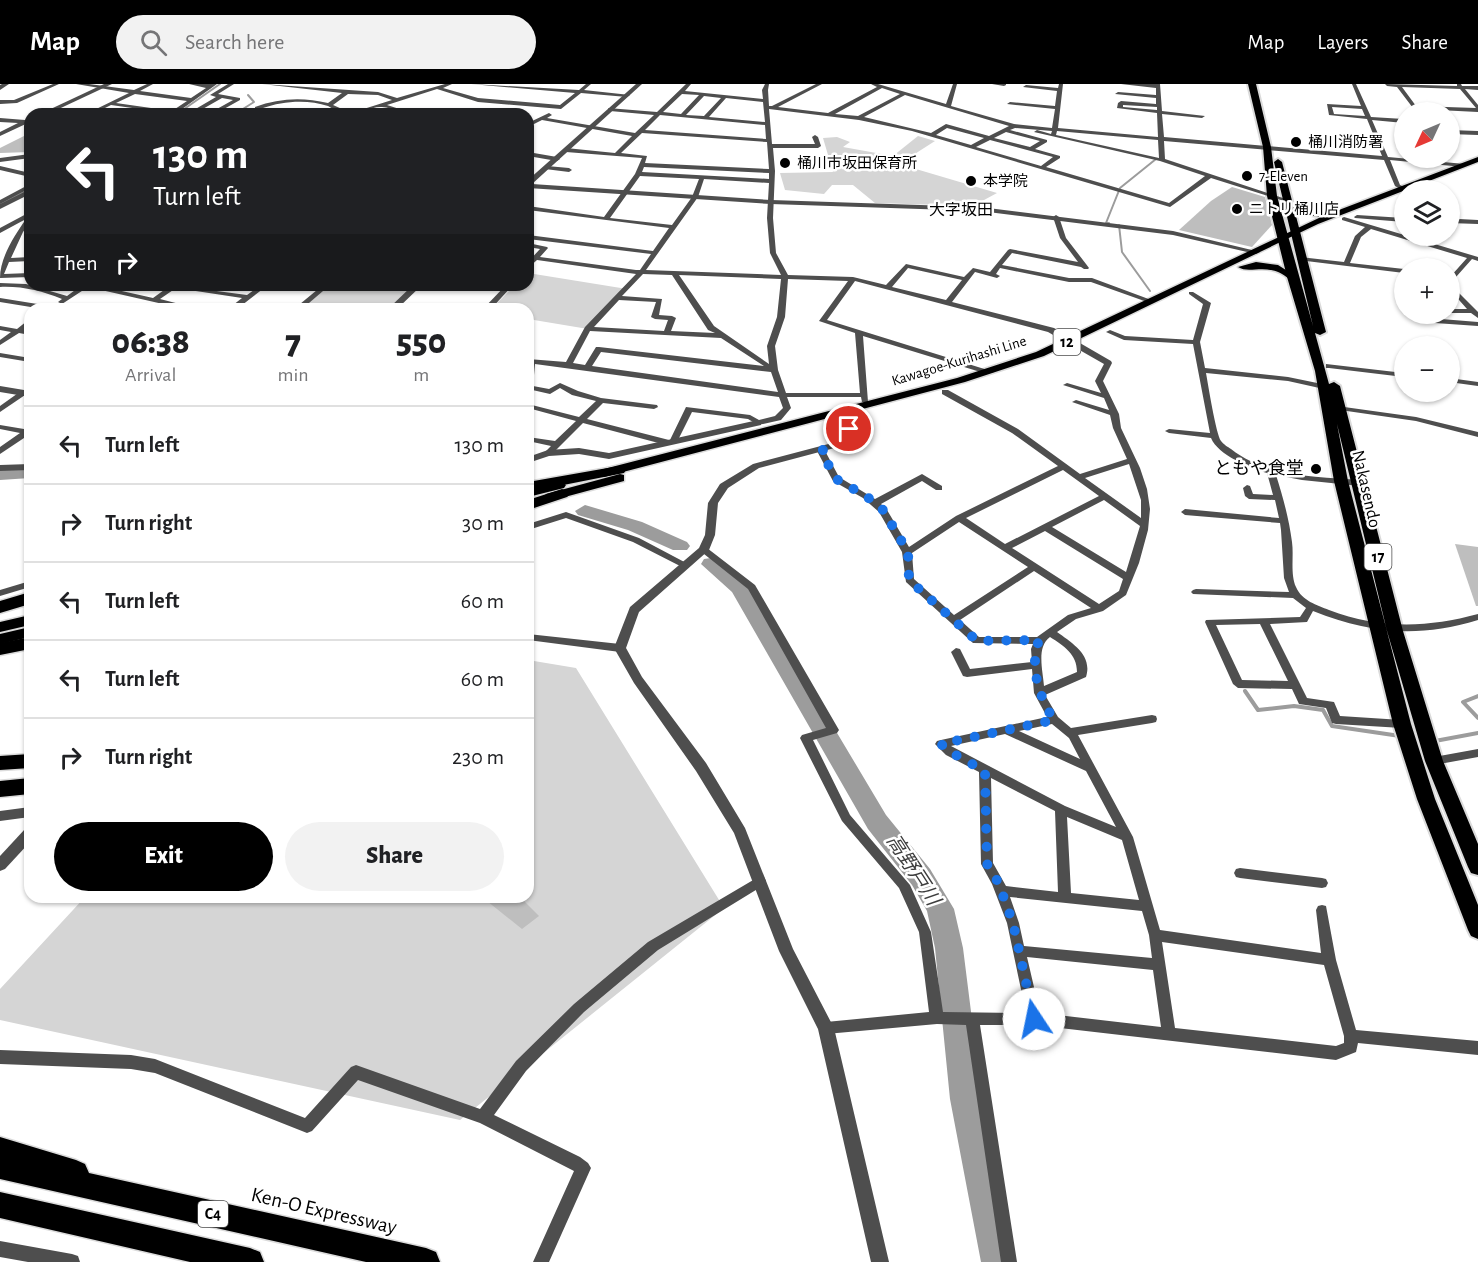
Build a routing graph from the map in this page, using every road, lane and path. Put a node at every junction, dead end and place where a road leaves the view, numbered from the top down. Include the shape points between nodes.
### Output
1 (6, 84) edge
2 (57, 84) edge
3 (78, 84) edge
4 (109, 84) edge
5 (151, 84) edge
6 (191, 84) edge
7 (232, 84) edge
8 (264, 84) edge
9 (328, 84) edge
10 (450, 84) edge
11 (473, 84) edge
12 (589, 84) edge
13 (639, 84) edge
14 (689, 84) edge
15 (767, 84) edge
16 (820, 84) edge
17 (873, 84) edge
18 (955, 84) edge
19 (994, 84) edge
20 (1252, 84) edge
21 (1259, 84) edge
22 (1354, 84) edge
23 (213, 85) edge
24 (1004, 85) edge
25 (1158, 85) edge
26 (1388, 85) edge
27 (1398, 85) edge
28 (1459, 86) edge
29 (101, 87) junction
30 (880, 87) junction
31 (1026, 87) dead end
32 (1060, 87) edge
33 (0, 88) edge
34 (438, 88) junction
35 (1478, 88) edge
36 (320, 90) junction
37 (1121, 90) edge
38 (581, 91) junction
39 (135, 92) junction
40 (347, 92) junction
41 (681, 92) junction
42 (703, 94) junction
43 (903, 94) junction
44 (1158, 95) junction
45 (627, 96) junction
46 (725, 96) junction
47 (220, 97) junction
48 (1020, 99) dead end
49 (192, 100) junction
50 (397, 100) junction
51 (0, 102) edge
52 (1410, 102) edge
53 (111, 104) junction
54 (1010, 104) dead end
55 (329, 105) junction
56 (381, 105) junction
57 (768, 105) junction
58 (1058, 105) junction
59 (561, 107) junction
60 (948, 107) junction
61 (56, 108) edge
62 (102, 108) edge
63 (137, 108) edge
64 (181, 108) edge
65 (201, 108) edge
66 (222, 108) edge
67 (257, 108) edge
68 (336, 108) edge
69 (371, 108) edge
70 (391, 108) edge
71 (1365, 108) junction
72 (1460, 108) edge
73 (610, 109) junction
74 (1158, 109) junction
75 (1478, 109) edge
76 (659, 113) junction
77 (830, 114) junction
78 (1201, 114) dead end
79 (682, 116) junction
80 (544, 118) junction
81 (705, 118) junction
82 (859, 118) junction
83 (988, 118) junction
84 (1369, 118) junction
85 (0, 120) edge
86 (1394, 120) edge
87 (24, 121) edge
88 (534, 122) edge
89 (980, 122) dead end
90 (24, 123) edge
91 (767, 124) junction
92 (1014, 126) junction
93 (972, 127) dead end
94 (591, 128) junction
95 (1055, 129) junction
96 (1004, 130) junction
97 (965, 131) junction
98 (1460, 132) edge
99 (638, 133) junction
100 (1478, 133) edge
101 (0, 134) edge
102 (932, 135) junction
103 (815, 137) dead end
104 (1053, 137) junction
105 (989, 138) junction
106 (1161, 140) junction
107 (769, 143) junction
108 (971, 147) junction
109 (1271, 147) junction
110 (1031, 149) junction
111 (566, 150) junction
112 (534, 155) edge
113 (616, 155) junction
114 (1385, 156) junction
115 (24, 157) edge
116 (557, 159) junction
117 (1478, 159) edge
118 (0, 160) edge
119 (1162, 160) junction
120 (643, 165) junction
121 (1463, 165) junction
122 (1478, 166) edge
123 (0, 168) edge
124 (547, 168) junction
125 (1041, 168) junction
126 (569, 170) dead end
127 (13, 171) junction
128 (772, 171) junction
129 (24, 174) edge
130 (639, 174) junction
131 (1209, 176) junction
132 (0, 178) edge
133 (702, 178) junction
134 (534, 180) edge
135 (1395, 180) edge
136 (1431, 180) edge
137 (1449, 180) edge
138 (772, 181) junction
139 (534, 185) edge
140 (24, 189) edge
141 (625, 193) junction
142 (24, 194) edge
143 (1272, 196) junction
144 (1394, 196) edge
145 (1394, 196) edge
146 (695, 197) junction
147 (1286, 201) junction
148 (0, 202) edge
149 (771, 202) junction
150 (0, 207) edge
151 (534, 209) edge
152 (1344, 216) junction
153 (1056, 218) junction
154 (24, 219) edge
155 (606, 219) junction
156 (1394, 220) edge
157 (1460, 222) edge
158 (1478, 222) edge
159 (24, 226) edge
160 (1370, 226) junction
161 (674, 227) junction
162 (0, 231) edge
163 (20, 232) junction
164 (24, 233) edge
165 (534, 238) edge
166 (1289, 240) junction
167 (534, 246) edge
168 (1256, 252) junction
169 (655, 253) junction
170 (536, 258) joint
171 (1474, 258) edge
172 (24, 259) edge
173 (1300, 259) junction
174 (7, 260) junction
175 (1084, 265) junction
176 (1346, 265) junction
177 (998, 266) junction
178 (1243, 267) junction
179 (1394, 270) edge
180 (1460, 270) edge
181 (642, 271) junction
182 (674, 273) junction
183 (24, 275) edge
184 (0, 276) edge
185 (785, 276) junction
186 (1292, 277) junction
187 (853, 279) junction
188 (966, 279) junction
189 (1092, 280) junction
190 (0, 285) edge
191 (24, 286) edge
192 (888, 287) junction
193 (50, 291) edge
194 (77, 291) edge
195 (111, 291) edge
196 (167, 291) edge
197 (212, 291) edge
198 (256, 291) edge
199 (320, 291) edge
200 (412, 291) edge
201 (504, 291) edge
202 (1191, 293) junction
203 (249, 297) junction
204 (1460, 297) edge
205 (67, 298) junction
206 (618, 298) junction
207 (0, 300) edge
208 (153, 301) junction
209 (948, 302) junction
210 (1152, 302) junction
211 (60, 303) edge
212 (164, 303) edge
213 (240, 303) edge
214 (305, 303) edge
215 (398, 303) edge
216 (493, 303) edge
217 (24, 304) edge
218 (1460, 312) edge
219 (1475, 313) edge
220 (1460, 323) edge
221 (1478, 324) edge
222 (24, 327) edge
223 (0, 328) edge
224 (588, 329) junction
225 (18, 331) junction
226 (24, 332) edge
227 (859, 332) junction
228 (1110, 332) junction
229 (667, 333) junction
230 (723, 336) junction
231 (1196, 342) junction
232 (0, 343) edge
233 (1075, 343) junction
234 (0, 355) edge
235 (24, 359) edge
236 (534, 361) edge
237 (568, 365) junction
238 (1329, 366) junction
239 (587, 368) junction
240 (774, 370) junction
241 (1201, 370) junction
242 (990, 372) junction
243 (1394, 374) edge
244 (1460, 382) edge
245 (1478, 384) edge
246 (1067, 385) dead end
247 (1324, 387) junction
248 (0, 388) edge
249 (534, 388) edge
250 (24, 392) edge
251 (945, 392) junction
252 (24, 395) edge
253 (784, 395) junction
254 (1108, 397) junction
255 (601, 400) junction
256 (865, 400) junction
257 (1076, 402) dead end
258 (534, 407) edge
259 (654, 407) dead end
260 (1340, 408) junction
261 (0, 410) edge
262 (1114, 414) junction
263 (842, 417) junction
264 (581, 418) junction
265 (758, 423) junction
266 (0, 427) edge
267 (24, 431) edge
268 (1169, 431) dead end
269 (24, 435) edge
270 (1478, 435) edge
271 (1214, 436) junction
272 (534, 440) edge
273 (670, 441) junction
274 (555, 444) junction
275 (0, 451) edge
276 (821, 451) junction
277 (548, 453) junction
278 (534, 458) edge
279 (1130, 461) junction
280 (1065, 466) junction
281 (24, 467) edge
282 (0, 468) edge
283 (619, 470) junction
284 (1271, 473) junction
285 (1080, 477) junction
286 (1341, 481) junction
287 (1360, 483) junction
288 (534, 486) edge
289 (939, 488) dead end
290 (1247, 488) dead end
291 (534, 491) edge
292 (562, 494) joint
293 (1105, 496) junction
294 (1279, 498) junction
295 (534, 502) edge
296 (875, 503) junction
297 (1185, 512) dead end
298 (959, 518) junction
299 (1284, 521) junction
300 (1143, 524) junction
301 (534, 525) edge
302 (1046, 527) junction
303 (1005, 548) junction
304 (704, 550) junction
305 (908, 552) junction
306 (686, 565) junction
307 (1034, 567) junction
308 (1128, 578) junction
309 (24, 586) edge
310 (1196, 592) dead end
311 (0, 593) edge
312 (1295, 595) junction
313 (24, 600) edge
314 (0, 607) edge
315 (1311, 607) junction
316 (1099, 609) junction
317 (1478, 617) edge
318 (954, 619) junction
319 (24, 621) edge
320 (1263, 621) junction
321 (0, 627) edge
322 (1379, 629) junction
323 (1395, 631) junction
324 (1049, 632) junction
325 (24, 633) edge
326 (534, 638) edge
327 (0, 639) edge
328 (1039, 640) junction
329 (24, 644) edge
330 (620, 648) junction
331 (0, 649) edge
332 (956, 652) dead end
333 (1037, 665) junction
334 (1295, 685) junction
335 (1039, 693) junction
336 (1152, 719) dead end
337 (1054, 720) junction
338 (1401, 724) junction
339 (1006, 729) junction
340 (1069, 732) junction
341 (1478, 753) edge
342 (24, 761) edge
343 (1434, 761) junction
344 (0, 763) edge
345 (1090, 768) junction
346 (985, 771) junction
347 (24, 787) edge
348 (0, 789) edge
349 (1061, 809) junction
350 (24, 813) edge
351 (0, 816) edge
352 (1127, 837) junction
353 (24, 839) edge
354 (0, 865) edge
355 (1478, 867) edge
356 (1240, 873) dead end
357 (760, 881) junction
358 (1322, 883) dead end
359 (1001, 891) junction
360 (1065, 897) junction
361 (1148, 906) junction
362 (1322, 910) dead end
363 (1478, 930) edge
364 (1155, 935) junction
365 (1021, 951) junction
366 (1329, 960) junction
367 (1160, 965) junction
368 (937, 1018) junction
369 (972, 1018) junction
370 (1034, 1019) junction
371 (826, 1028) junction
372 (1168, 1035) junction
373 (1351, 1036) junction
374 (1478, 1048) edge
375 (0, 1057) edge
376 (483, 1117) junction
377 (0, 1150) edge
378 (0, 1167) edge
379 (0, 1205) edge
380 (179, 1206) junction
381 (0, 1213) edge
382 (102, 1228) junction
383 (0, 1249) edge
384 (72, 1262) edge
385 (250, 1262) edge
386 (426, 1262) edge
387 (541, 1262) edge
388 (880, 1262) edge
389 (1009, 1262) edge

1 - 33 street
2 - 51 street via 15,102
3 - 29 street
4 - 29 street
5 - 39 street
6 - 23 street
7 - 47 street via 213,96
8 - 36 street
9 - 36 street
10 - 34 street
11 - 38 street
12 - 38 street
13 - 45 street
14 - 41 street
15 - 57 street
16 - 57 street
17 - 30 street
18 - 60 street
19 - 24 street
20 - 109 highway, Nakasendo / 17
21 - 109 highway, Nakasendo / 17
22 - 71 street
23 - 49 street
25 - 37 street
25 - 44 street
26 - 27 street
27 - 28 street
27 - 52 street
28 - 35 street
28 - 75 street
29 - 39 street
29 - 61 street
30 - 43 street
30 - 77 street
31 - 32 street
32 - 58 street
34 - 50 street
34 - 59 street via 478,100
36 - 40 street
37 - 44 street
38 - 45 street
38 - 59 street
39 - 49 street
39 - 53 street
40 - 50 street
40 - 55 street
41 - 42 street
41 - 76 street
42 - 46 street
42 - 79 street
43 - 60 street
43 - 82 street
44 - 74 street
45 - 73 street
46 - 57 street
46 - 81 street
47 - 65 street
47 - 66 street via 238,99
48 - 58 street
49 - 64 street
50 - 56 street
53 - 62 street
53 - 63 street
54 - 58 street
55 - 67 street via 272,102
55 - 68 street
56 - 69 street
56 - 70 street
57 - 77 street
57 - 91 street
58 - 95 street
59 - 80 street
60 - 83 street
71 - 84 street
71 - 84 street via 1329,105 1332,115
72 - 75 street
73 - 76 street
73 - 94 street
74 - 74 street via 1120,108 1121,103
74 - 78 street
74 - 106 street
76 - 79 street
76 - 99 street
77 - 82 street
79 - 81 street
80 - 88 street
80 - 94 street
81 - 91 street
82 - 102 street
83 - 89 street
83 - 92 street
84 - 86 street
84 - 114 street
85 - 87 street
90 - 101 street
91 - 107 street
92 - 95 street
92 - 96 street
92 - 104 street
93 - 97 street
94 - 99 street
94 - 111 street
95 - 104 street
95 - 106 street
96 - 105 street
96 - 110 street via 1045,141
97 - 102 street via 946,126
97 - 105 street
98 - 100 street
99 - 107 street
99 - 113 street
102 - 108 street
103 - 107 street via 818,147
104 - 119 street
105 - 108 street
105 - 110 street
106 - 109 street
106 - 119 street
107 - 128 street
108 - 125 street
109 - 114 street
109 - 143 highway, Nakasendo / 17
109 - 147 highway, Nakasendo / 17
110 - 125 street via 1058,157
111 - 113 street
111 - 116 street
112 - 116 street
113 - 120 street via 645,157
114 - 121 street
114 - 135 street
115 - 118 street
116 - 124 street
117 - 121 main road, Kawagoe-Kurihashi Line / 12
119 - 131 street
120 - 128 street
120 - 130 street
121 - 136 main road, Kawagoe-Kurihashi Line / 12
122 - 137 main road
123 - 127 street
124 - 126 street
124 - 134 street
125 - 131 street via 1170,205
127 - 129 street
127 - 132 street
128 - 138 street
130 - 133 street
130 - 141 street
131 - 143 street
133 - 138 street
133 - 146 street
138 - 149 street
139 - 141 street
140 - 148 street
141 - 146 street
141 - 155 street
142 - 150 street
143 - 147 street
143 - 166 highway, Nakasendo / 17
144 - 152 main road, Kawagoe-Kurihashi Line / 12
145 - 152 main road, Kawagoe-Kurihashi Line / 12
146 - 149 street
146 - 161 street
147 - 152 main road via 1302,212
147 - 166 highway, Nakasendo / 17
149 - 153 street via 980,209
149 - 185 street via 773,253
151 - 155 street
152 - 156 street
152 - 160 street
152 - 166 main road, Kawagoe-Kurihashi Line / 12
153 - 168 street via 1173,233
153 - 175 street via 1063,238
154 - 162 street
155 - 161 street
157 - 158 street
159 - 163 street
160 - 171 street
160 - 176 street via 1358,236
161 - 169 street
163 - 164 street
163 - 174 street
165 - 169 street
166 - 168 main road, Kawagoe-Kurihashi Line / 12
166 - 173 highway, Nakasendo / 17
166 - 178 main road, Kawagoe-Kurihashi Line / 12
166 - 186 highway, Nakasendo / 17
167 - 170 street via 545,248
168 - 210 main road, Kawagoe-Kurihashi Line / 12
169 - 181 street
170 - 181 street
171 - 180 street
172 - 174 street
173 - 176 street
173 - 238 highway, Nakasendo / 17
174 - 184 street
175 - 177 street via 1010,251
175 - 189 street
176 - 179 street
177 - 188 street via 994,275 973,270
177 - 189 street via 1069,280
178 - 186 main road via 1269,265
178 - 202 main road, Kawagoe-Kurihashi Line / 12
181 - 182 street
181 - 206 street
182 - 185 street
182 - 230 street via 711,328
183 - 184 street
185 - 187 street
185 - 240 street via 781,317 771,346
186 - 247 highway, Nakasendo / 17
187 - 192 street
187 - 227 street via 824,321
188 - 192 street via 906,266
188 - 209 street
189 - 210 street
190 - 191 street
192 - 209 street
193 - 205 street
194 - 205 street
195 - 208 street
196 - 208 street
197 - 203 street
198 - 203 street
199 - 214 street
200 - 215 street
201 - 216 street
202 - 228 main road, Kawagoe-Kurihashi Line / 12
202 - 231 street via 1207,303
203 - 213 street
204 - 219 street
205 - 211 street
206 - 224 street
206 - 229 street via 660,300 655,317 672,318
207 - 217 street
208 - 212 street
209 - 233 street via 1031,324
210 - 233 main road, Kawagoe-Kurihashi Line / 12
218 - 219 street
220 - 221 street
222 - 225 street
223 - 225 street
224 - 229 street
224 - 237 street
225 - 226 street
225 - 232 street
227 - 242 street
227 - 256 street
228 - 231 street via 1124,338
228 - 233 main road, Kawagoe-Kurihashi Line / 12
229 - 230 street
230 - 240 street
231 - 241 street
233 - 242 main road, Kawagoe-Kurihashi Line / 12
233 - 251 main road, Kawagoe-Kurihashi Line / 12 via 1001,378
233 - 254 street via 1108,363 1099,381
234 - 235 street
236 - 237 street
237 - 239 street
238 - 243 street
238 - 260 highway, Nakasendo / 17
239 - 240 street via 599,349
239 - 253 street
240 - 253 street
241 - 247 street
241 - 271 street
242 - 256 main road, Kawagoe-Kurihashi Line / 12
244 - 245 street
246 - 254 street
247 - 286 highway, Nakasendo / 17
248 - 250 street
249 - 255 street via 550,392 560,385
251 - 263 main road, Kawagoe-Kurihashi Line / 12
251 - 280 street via 1015,431
252 - 261 street
253 - 256 street
253 - 265 street via 787,408 778,418
254 - 262 street
255 - 259 street
255 - 264 street
256 - 263 main road, Kawagoe-Kurihashi Line / 12
257 - 262 street
258 - 264 street
260 - 270 street via 1416,419
260 - 287 highway, Nakasendo / 17
262 - 279 street
263 - 276 street via 849,429 845,440
263 - 283 main road, Kawagoe-Kurihashi Line / 12
263 - 292 main road, Kawagoe-Kurihashi Line / 12
264 - 273 street
264 - 274 street
265 - 273 street
265 - 273 street via 750,417 689,409
266 - 267 street
268 - 271 street
269 - 275 street
271 - 284 street via 1221,446
272 - 274 street
273 - 277 street via 609,456 579,451
274 - 277 street
276 - 296 street via 836,479
276 - 304 street via 756,466 732,479 713,503 710,535
277 - 278 street
279 - 285 street
279 - 300 street via 1145,497
280 - 285 street
280 - 298 street
281 - 282 street
283 - 288 highway
283 - 291 main road, Kawagoe-Kurihashi Line / 12
284 - 286 street
284 - 294 street
285 - 293 street
286 - 287 street
286 - 322 highway, Nakasendo / 17
287 - 323 highway, Nakasendo / 17
289 - 296 street via 922,477
290 - 294 street via 1250,496
292 - 295 highway
293 - 300 street
293 - 302 street
294 - 299 street
296 - 305 street
297 - 299 street
298 - 303 street
298 - 305 street
299 - 312 street via 1288,580
300 - 308 street
301 - 306 street via 566,515 636,540
302 - 303 street
302 - 308 street
303 - 307 street
304 - 306 street
304 - 368 street via 752,587 833,730 806,738 846,818 904,885 925,932
305 - 318 street via 909,580
306 - 330 street via 634,610
307 - 316 street
307 - 318 street
308 - 316 street via 1123,593
309 - 311 street
310 - 312 street
312 - 315 street
313 - 314 highway
315 - 320 street via 1303,620
315 - 322 street
316 - 324 street via 1072,617
317 - 323 street via 1449,627
318 - 328 street via 977,641
319 - 321 main road
320 - 334 street
320 - 334 street via 1210,622 1238,684
322 - 323 street
322 - 338 highway, Nakasendo / 17
323 - 343 highway, Nakasendo / 17
324 - 328 street
324 - 335 street via 1077,651 1084,662 1082,674
325 - 327 main road
326 - 330 street
328 - 333 street
329 - 331 highway
330 - 357 street via 735,823
332 - 333 street via 967,673
333 - 335 street
334 - 338 street via 1303,701 1330,705 1336,720
335 - 337 street
336 - 340 street
337 - 339 street
337 - 340 street
338 - 363 highway, Nakasendo / 17
339 - 345 street
339 - 346 street via 941,744
340 - 345 street
341 - 343 street
342 - 344 highway
343 - 355 highway, Nakasendo / 17
345 - 352 street
346 - 349 street
346 - 359 street via 987,864
347 - 348 highway
349 - 352 street
349 - 360 street
350 - 351 street
352 - 361 street
353 - 354 street
356 - 358 street
357 - 371 street via 786,951
357 - 376 street via 653,946 579,1008 521,1066
359 - 360 street
359 - 365 street
360 - 361 street
361 - 364 street
362 - 366 street
364 - 366 street
364 - 367 street
365 - 367 street
365 - 370 street
366 - 373 street
367 - 372 street
368 - 369 street
368 - 371 street
369 - 370 street
369 - 389 street
370 - 372 street
371 - 388 street
372 - 373 street via 1336,1053 1351,1047
373 - 374 street
375 - 376 street via 155,1066 308,1126 357,1072
376 - 387 street via 583,1168
377 - 380 highway
378 - 380 highway, Ken-O Expressway / C4
379 - 382 highway, C4
380 - 386 highway, Ken-O Expressway / C4
381 - 382 highway
382 - 385 highway, C4
383 - 384 street

